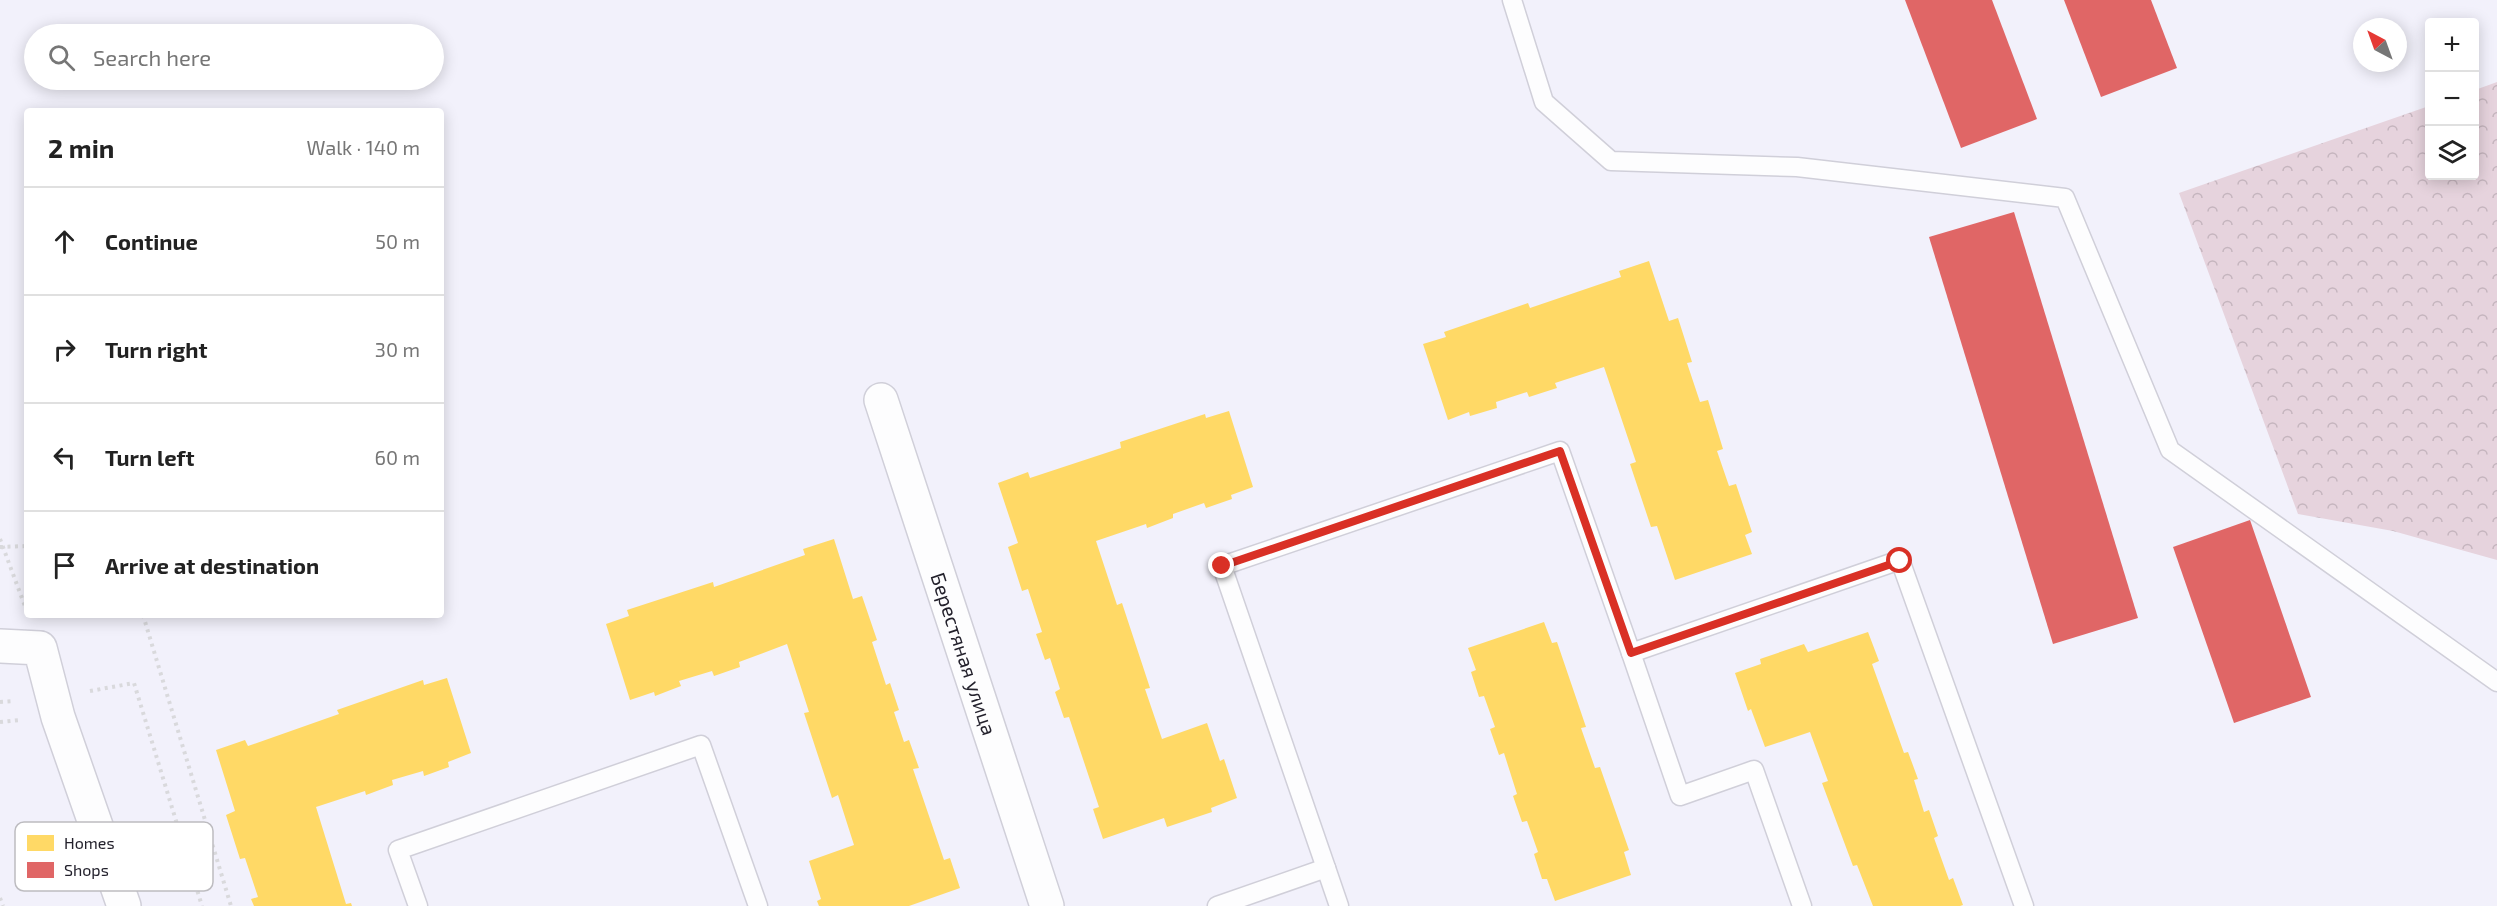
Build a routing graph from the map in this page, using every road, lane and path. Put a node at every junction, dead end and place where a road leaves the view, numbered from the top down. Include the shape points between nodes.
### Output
1 (1512, 0) edge
2 (881, 400) dead end
3 (0, 539) edge
4 (24, 546) edge
5 (2, 547) edge
6 (24, 605) edge
7 (144, 618) edge
8 (0, 646) edge
9 (1631, 653) junction
10 (2497, 682) edge
11 (134, 683) dead end
12 (95, 822) edge
13 (177, 822) edge
14 (206, 822) edge
15 (213, 846) edge
16 (1326, 868) junction
17 (119, 891) edge
18 (198, 891) edge
19 (0, 898) edge
20 (3, 906) edge
21 (124, 906) edge
22 (202, 906) edge
23 (231, 906) edge
24 (418, 906) edge
25 (758, 906) edge
26 (1047, 906) edge
27 (1217, 906) edge
28 (1339, 906) edge
29 (1802, 906) edge
30 (2024, 906) edge

1 - 10 lane via 1544,102 1611,161 1797,167 2065,198 2169,450
2 - 26 street, Берестяная улица
3 - 5 path
4 - 5 path
5 - 6 path
7 - 14 path
8 - 12 street via 40,648 58,717
9 - 16 lane via 1560,451 1222,566
9 - 29 lane via 1680,796 1754,770
9 - 30 lane via 1900,561
11 - 13 path
15 - 23 path
16 - 27 lane
16 - 28 lane
17 - 21 street
18 - 22 path
19 - 20 path
24 - 25 lane via 398,850 701,745

